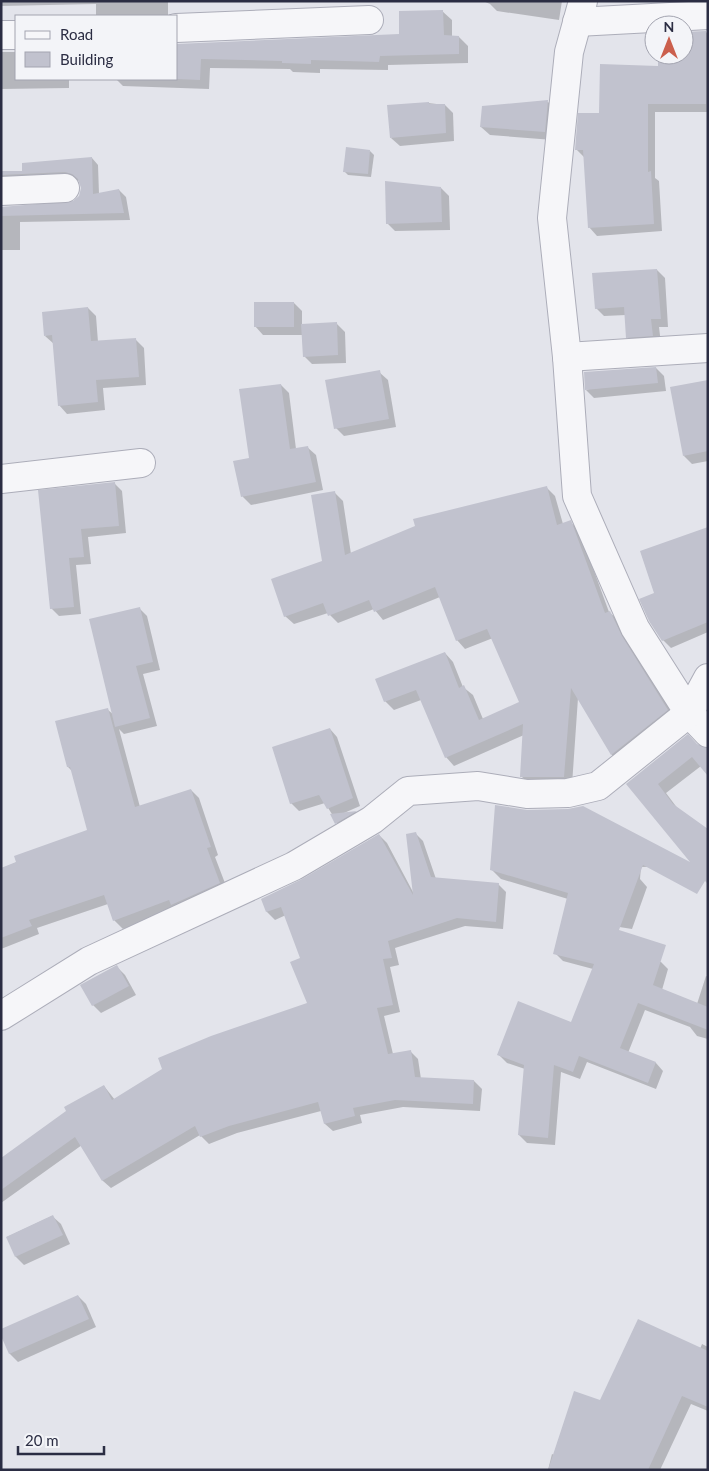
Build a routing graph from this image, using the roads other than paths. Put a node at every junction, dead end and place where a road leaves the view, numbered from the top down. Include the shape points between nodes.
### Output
1 (580, 12) edge
2 (708, 15) edge
3 (369, 20) dead end
4 (178, 28) edge
5 (1, 35) edge
6 (15, 35) edge
7 (65, 188) dead end
8 (1, 191) edge
9 (708, 348) edge
10 (567, 357) junction
11 (141, 463) dead end
12 (1, 479) edge
13 (708, 678) edge
14 (689, 713) junction
15 (708, 733) edge
16 (1, 1016) edge

1 - 2 street
1 - 10 street via 569,52 552,218
3 - 4 street
5 - 6 street
7 - 8 street
9 - 10 street
10 - 14 street via 577,496 634,628
11 - 12 street
13 - 14 street
14 - 15 street
14 - 16 street via 598,786 568,793 527,794 478,786 408,791 372,820 294,866 89,961

